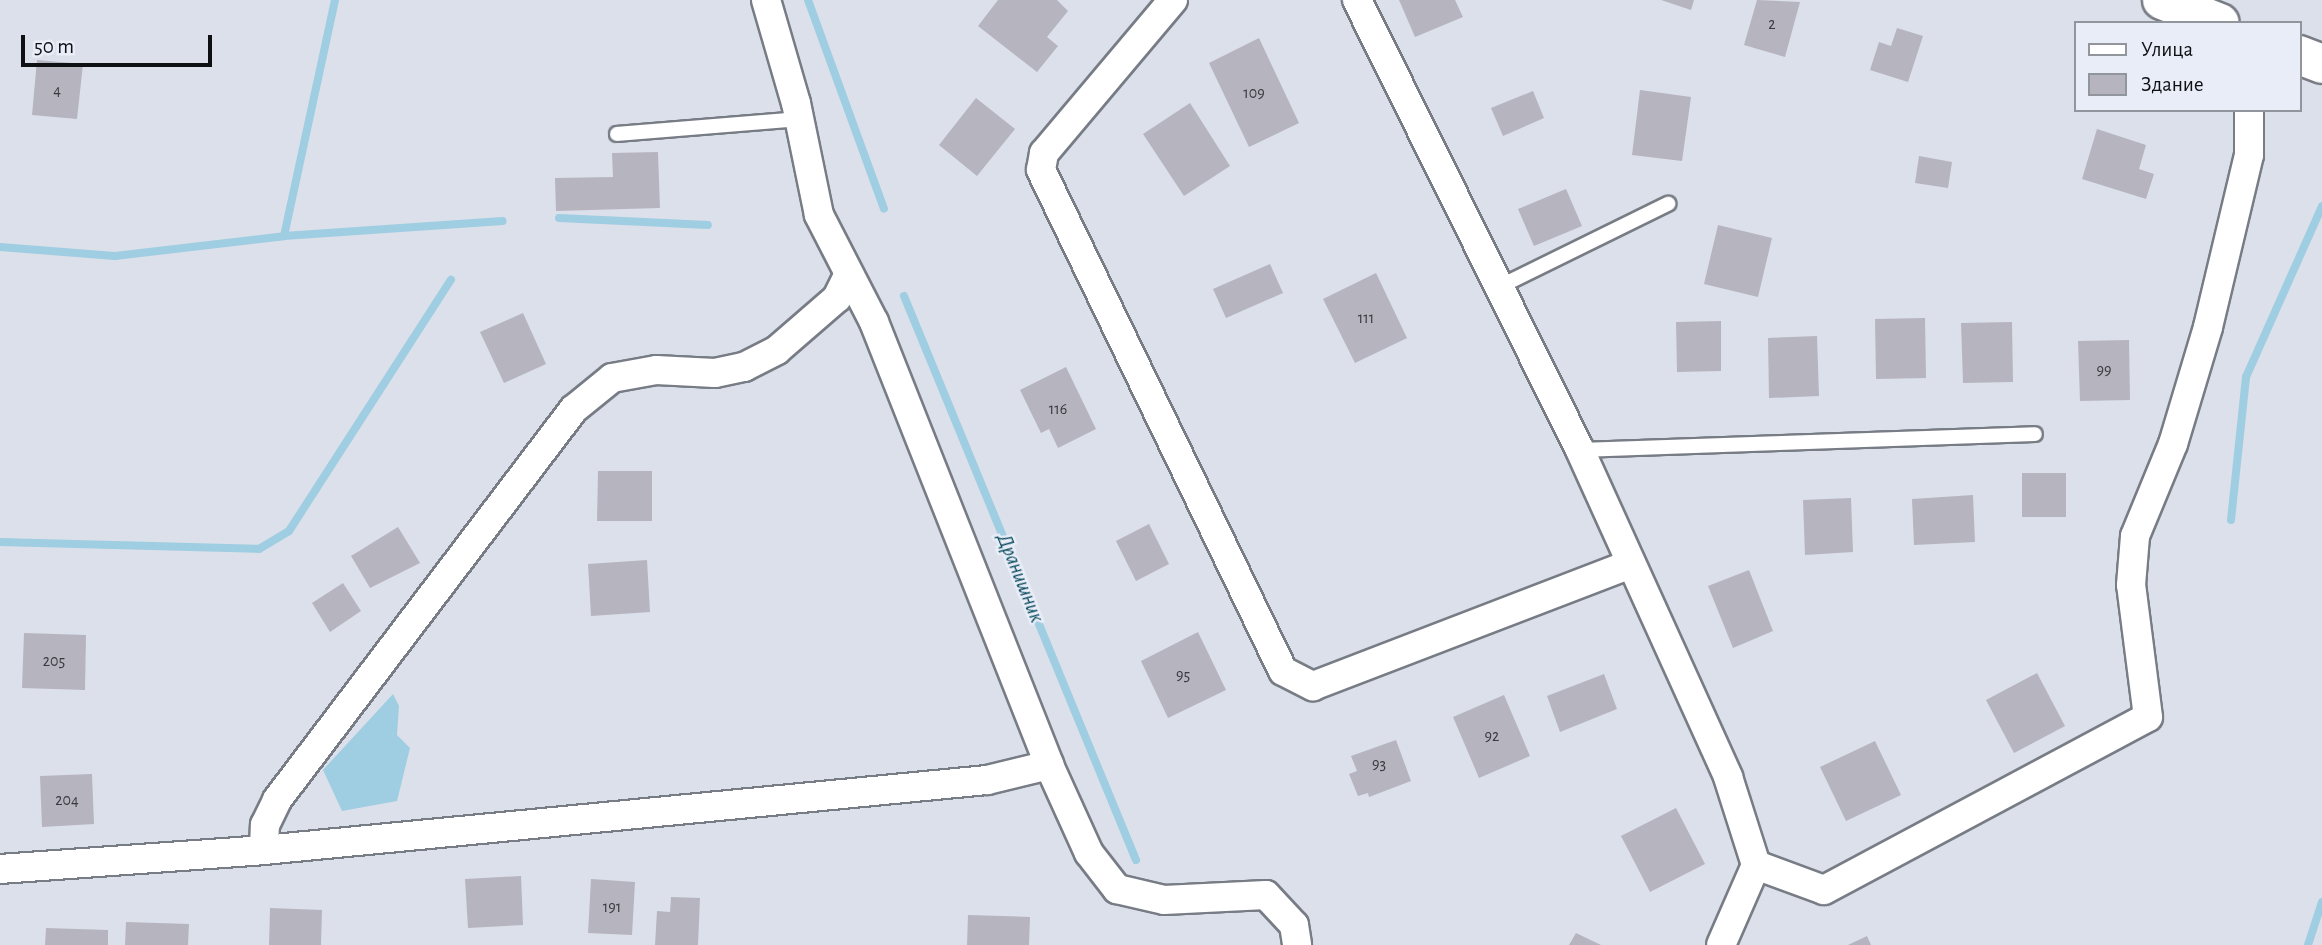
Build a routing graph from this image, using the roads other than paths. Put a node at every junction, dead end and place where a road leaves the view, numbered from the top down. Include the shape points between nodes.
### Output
1 (766, 0) edge
2 (1173, 0) edge
3 (1357, 0) edge
4 (2162, 0) edge
5 (2215, 21) edge
6 (2301, 56) edge
7 (2322, 64) edge
8 (2249, 112) edge
9 (799, 118) junction
10 (617, 134) dead end
11 (1668, 204) dead end
12 (848, 275) junction
13 (1497, 288) junction
14 (2035, 434) dead end
15 (1580, 450) junction
16 (1630, 564) junction
17 (1049, 765) junction
18 (264, 850) junction
19 (1756, 865) junction
20 (0, 869) edge
21 (1297, 945) edge
22 (1721, 945) edge

1 - 9 street
2 - 16 street via 1044,153 1041,170 1283,671 1313,687
3 - 13 street
4 - 5 main road
6 - 7 main road
8 - 19 street via 2249,155 2208,327 2173,444 2135,536 2131,585 2148,717 1824,890
9 - 10 lane
9 - 12 street via 819,215
11 - 13 lane
12 - 17 street via 874,322
12 - 18 street via 836,298 777,350 744,367 715,373 656,370 612,378 574,410 277,800 265,825
13 - 15 street
14 - 15 lane
15 - 16 street
16 - 19 street via 1728,777
17 - 18 street via 987,780
17 - 21 street via 1089,853 1117,889 1164,900 1266,895 1294,925
18 - 20 street
19 - 22 street

